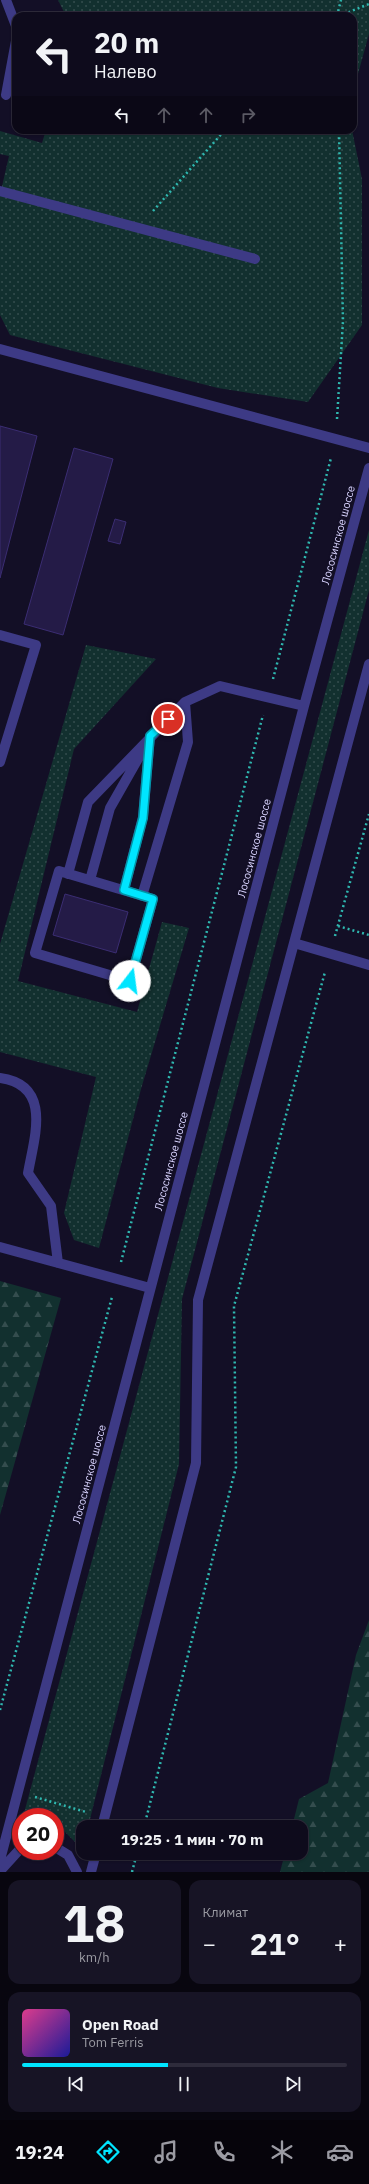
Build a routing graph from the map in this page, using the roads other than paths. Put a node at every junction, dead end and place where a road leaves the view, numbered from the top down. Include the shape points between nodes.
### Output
1 (6, 0) edge
2 (12, 16) edge
3 (12, 63) edge
4 (6, 95) dead end
5 (0, 191) edge
6 (255, 259) dead end
7 (0, 349) edge
8 (369, 448) edge
9 (369, 468) edge
10 (0, 635) edge
11 (369, 664) edge
12 (185, 702) junction
13 (304, 706) junction
14 (150, 736) junction
15 (0, 762) edge
16 (68, 874) junction
17 (90, 880) junction
18 (124, 890) junction
19 (142, 896) junction
20 (294, 943) junction
21 (369, 965) edge
22 (0, 1078) edge
23 (0, 1247) edge
24 (58, 1263) junction
25 (150, 1288) junction
26 (105, 1820) edge
27 (64, 1853) edge
28 (12, 1858) edge
29 (0, 1860) edge
30 (94, 1860) edge
31 (0, 1871) edge
32 (77, 1872) edge
33 (91, 1872) edge

1 - 2 street
3 - 4 street
5 - 6 street
7 - 8 street
9 - 13 street, Лососинское шоссе
10 - 15 street via 36,645
11 - 20 street
12 - 13 street via 220,686
12 - 14 street
12 - 19 street via 188,742
13 - 25 street, Лососинское шоссе
14 - 16 street via 88,802
14 - 17 street via 110,808
14 - 18 street via 143,818
16 - 17 street
16 - 19 street via 59,871 35,953 130,981 153,899
17 - 18 street
18 - 19 street
20 - 21 street
20 - 26 street via 198,1300 196,1464
22 - 24 street via 21,1085 34,1100 37,1118 28,1173 51,1206
23 - 24 street
24 - 25 street
25 - 29 street, Лососинское шоссе
27 - 32 street
28 - 31 street
30 - 33 street

